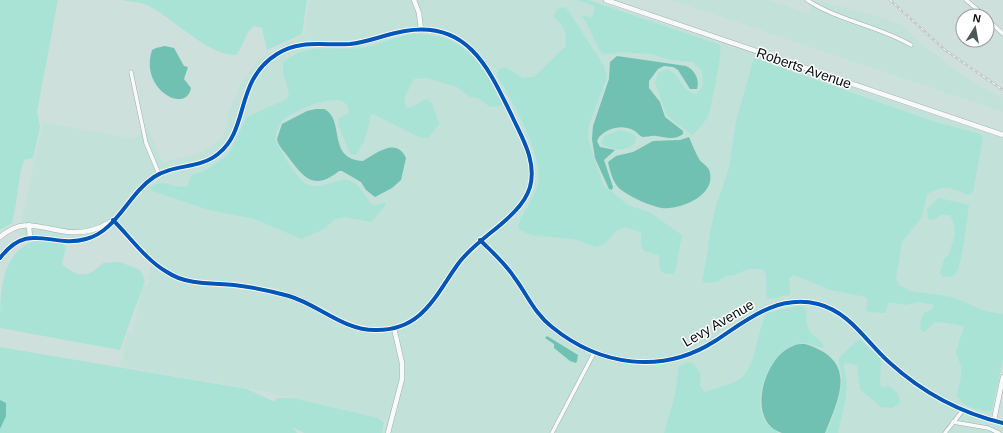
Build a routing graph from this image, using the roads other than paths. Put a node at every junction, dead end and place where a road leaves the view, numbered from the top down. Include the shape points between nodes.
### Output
1 (414, 0) edge
2 (606, 0) edge
3 (807, 0) edge
4 (966, 0) edge
5 (976, 8) edge
6 (995, 26) edge
7 (421, 30) junction
8 (1003, 34) edge
9 (911, 45) dead end
10 (131, 72) dead end
11 (1003, 135) edge
12 (159, 174) junction
13 (113, 220) junction
14 (29, 225) junction
15 (0, 237) edge
16 (30, 238) junction
17 (480, 240) junction
18 (0, 258) edge
19 (394, 328) junction
20 (594, 352) junction
21 (1003, 377) edge
22 (963, 410) junction
23 (994, 420) junction
24 (954, 422) junction
25 (1003, 423) edge
26 (994, 432) edge
27 (388, 433) edge
28 (552, 433) edge
29 (945, 433) edge
30 (999, 433) edge

1 - 7 street
2 - 11 street, Roberts Avenue
3 - 9 street via 830,13 899,38
4 - 5 street
6 - 8 street
7 - 12 street via 404,31 350,44 306,44 280,52 264,64 252,79 236,128 225,148 208,161
7 - 17 street via 445,34 462,42 477,54 492,76 530,156 531,183 523,201
10 - 12 street via 146,144
12 - 13 street via 143,186
13 - 14 street via 80,232
13 - 16 street via 102,232 83,240
13 - 19 street via 160,268 177,278 279,293 306,302 352,326 374,330
14 - 15 street via 10,230
14 - 16 street
16 - 18 street via 16,243
17 - 19 street via 463,257 425,311 411,321
17 - 20 street, Levy Avenue via 508,269 529,302 545,321 563,335
19 - 27 street via 402,378
20 - 22 street, Levy Avenue via 628,362 670,360 691,354 706,346 770,306 788,302 811,302 842,315 903,374 933,395
20 - 28 street
21 - 23 street
22 - 23 street, Levy Avenue
22 - 24 street
23 - 25 street, Levy Avenue
24 - 26 street
24 - 29 street
26 - 30 street

